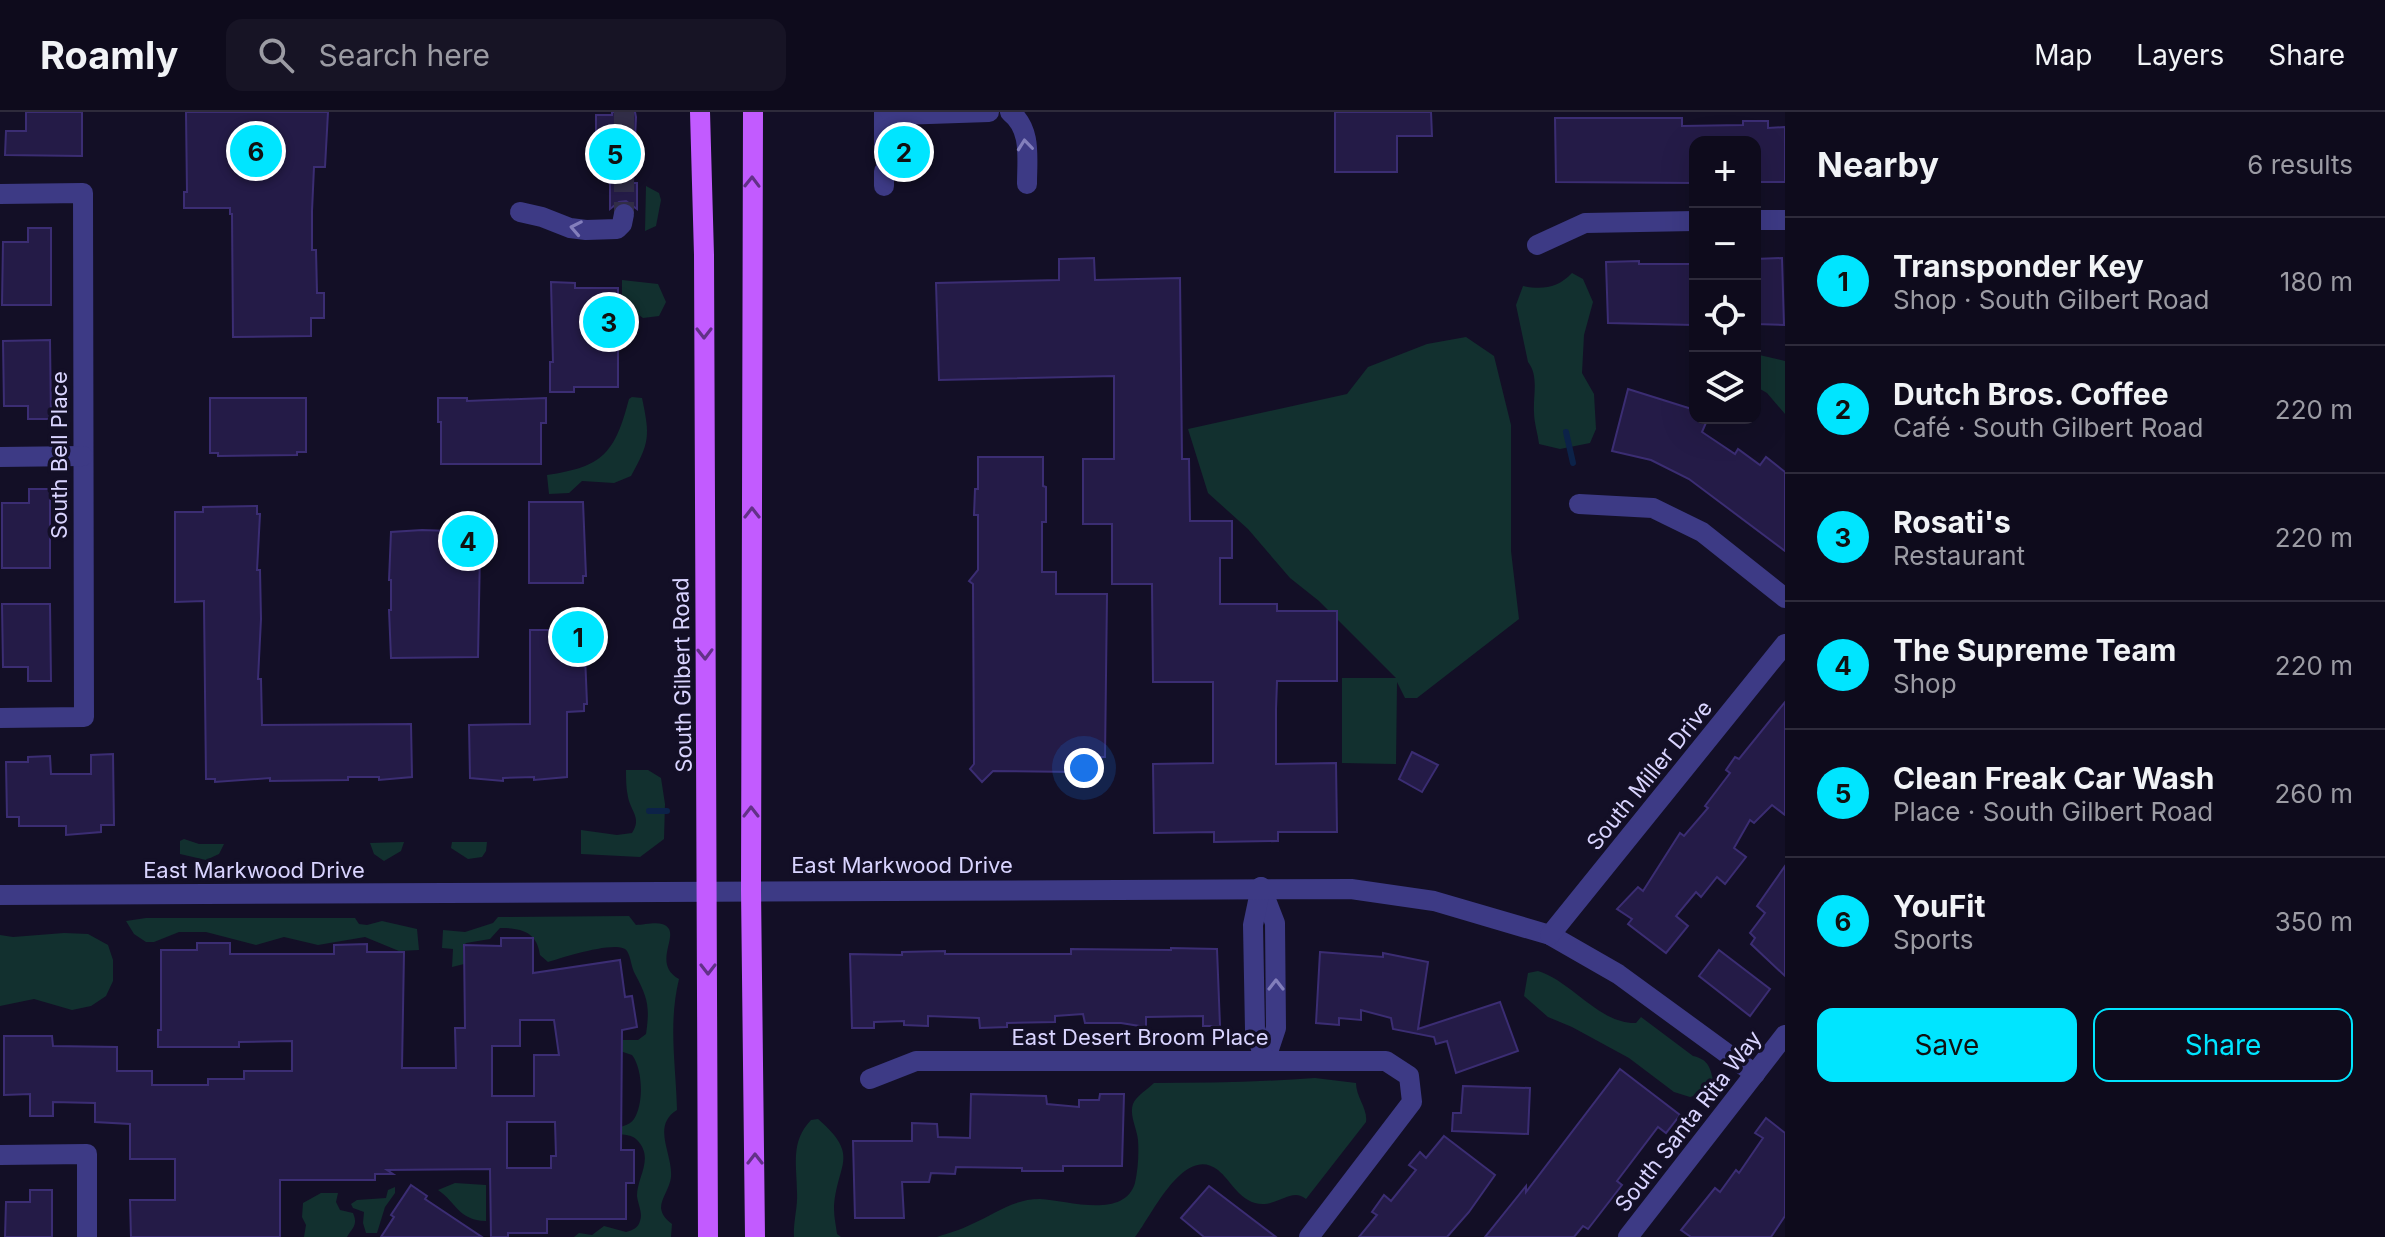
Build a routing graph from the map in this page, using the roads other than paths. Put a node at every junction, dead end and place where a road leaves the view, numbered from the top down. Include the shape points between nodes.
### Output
1 (700, 112) edge
2 (753, 112) edge
3 (884, 112) edge
4 (890, 112) edge
5 (989, 112) edge
6 (1010, 112) edge
7 (884, 169) dead end
8 (1027, 184) dead end
9 (0, 194) edge
10 (520, 212) dead end
11 (624, 214) dead end
12 (1761, 220) edge
13 (1785, 220) edge
14 (1689, 221) edge
15 (1537, 245) dead end
16 (83, 456) junction
17 (0, 457) edge
18 (1579, 504) dead end
19 (1785, 598) edge
20 (1785, 644) edge
21 (0, 718) edge
22 (1261, 887) junction
23 (751, 890) junction
24 (708, 891) junction
25 (0, 895) edge
26 (1550, 935) junction
27 (1785, 1035) edge
28 (1265, 1061) junction
29 (1755, 1074) junction
30 (870, 1079) dead end
31 (0, 1155) edge
32 (87, 1237) edge
33 (708, 1237) edge
34 (755, 1237) edge
35 (1309, 1237) edge
36 (1628, 1237) edge

1 -> 24 main road, South Gilbert Road
23 -> 2 main road
3 - 7 street
4 - 5 street
8 -> 6 street via 1027,138
9 - 16 street, South Bell Place via 83,193
11 -> 10 street via 617,229 586,230
12 - 13 street
14 - 15 street via 1585,223
16 - 17 street
16 - 21 street, South Bell Place via 84,717
18 - 19 street via 1653,508 1702,532
20 - 26 street, South Miller Drive
22 - 23 street, East Markwood Drive
22 - 26 street, East Markwood Drive via 1351,889 1434,901
22 - 28 street via 1253,925 1255,1030
23 - 24 street, East Markwood Drive
34 -> 23 main road
24 - 25 street, East Markwood Drive
24 -> 33 main road, South Gilbert Road
26 - 29 street, East Markwood Drive via 1618,974
27 - 29 street, South Santa Rita Way
28 - 30 street, East Desert Broom Place via 916,1061
28 - 35 street, East Desert Broom Place via 1386,1061 1409,1076 1412,1102
29 - 36 street, South Santa Rita Way
31 - 32 street via 87,1154

